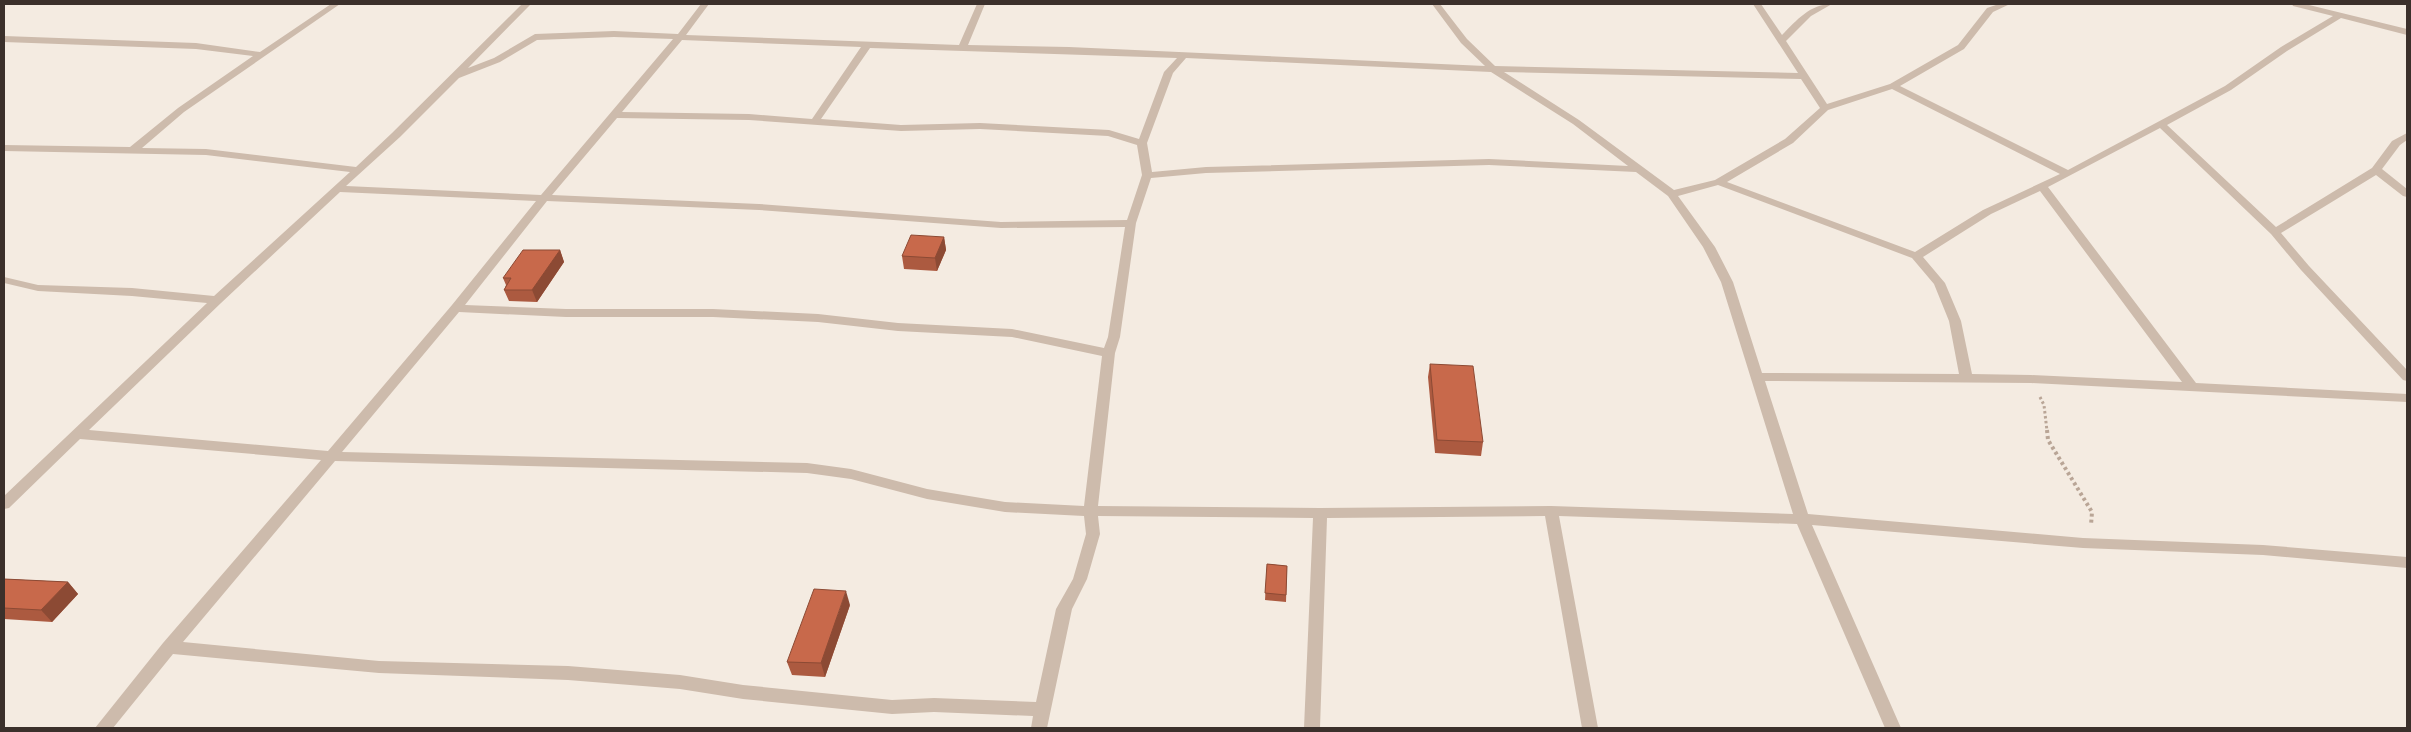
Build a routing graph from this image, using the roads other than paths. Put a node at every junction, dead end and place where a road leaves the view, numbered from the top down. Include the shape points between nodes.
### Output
1 (336, 4) edge
2 (527, 4) edge
3 (706, 4) edge
4 (981, 4) edge
5 (1436, 4) edge
6 (1757, 4) edge
7 (1828, 4) edge
8 (2006, 4) edge
9 (2296, 4) edge
10 (2340, 15) junction
11 (2407, 32) edge
12 (680, 37) junction
13 (4, 39) edge
14 (1781, 41) junction
15 (867, 45) junction
16 (963, 46) junction
17 (263, 54) junction
18 (1184, 55) junction
19 (1493, 69) junction
20 (458, 75) junction
21 (1804, 76) junction
22 (1893, 86) junction
23 (1825, 108) junction
24 (613, 115) junction
25 (816, 121) junction
26 (2161, 124) junction
27 (2407, 136) edge
28 (1142, 143) junction
29 (4, 148) edge
30 (133, 150) junction
31 (1636, 169) junction
32 (358, 170) junction
33 (2376, 170) junction
34 (2068, 174) junction
35 (1147, 175) junction
36 (1720, 182) junction
37 (2042, 186) junction
38 (336, 189) junction
39 (1672, 194) junction
40 (2407, 194) edge
41 (543, 199) junction
42 (1131, 223) junction
43 (2276, 232) junction
44 (1916, 256) junction
45 (4, 280) edge
46 (217, 300) junction
47 (456, 308) junction
48 (1109, 353) junction
49 (2407, 377) edge
50 (1758, 378) junction
51 (1966, 378) junction
52 (2193, 388) junction
53 (2407, 398) edge
54 (78, 434) junction
55 (332, 456) junction
56 (4, 504) edge
57 (1090, 511) junction
58 (1551, 511) junction
59 (1320, 513) junction
60 (1802, 519) junction
61 (2407, 563) edge
62 (169, 647) junction
63 (1043, 709) junction
64 (103, 728) edge
65 (1039, 728) edge
66 (1312, 728) edge
67 (1590, 728) edge
68 (1893, 728) edge

1 - 17 street
2 - 20 street
3 - 12 street
4 - 16 street
5 - 19 street via 1464,41
6 - 14 street
7 - 14 street via 1808,14
8 - 22 street via 1990,10 1961,48
9 - 10 street
10 - 11 street
10 - 26 street via 2228,88
12 - 15 street
12 - 20 street via 614,34 535,37 497,60
12 - 24 street
13 - 17 street via 196,46
14 - 21 street
15 - 16 street
15 - 25 street
16 - 18 street
17 - 30 street via 181,110
18 - 19 street
18 - 28 street via 1169,72
19 - 21 street
19 - 31 street via 1576,122
20 - 32 street
21 - 23 street
22 - 23 street
22 - 34 street
23 - 36 street via 1789,141
24 - 25 street via 681,114
24 - 41 street
25 - 28 street via 901,128 980,126 1109,133
26 - 34 street
26 - 43 street
27 - 33 street via 2396,143
28 - 35 street
29 - 30 street
30 - 32 street via 206,152
31 - 35 street via 1489,162 1206,170
31 - 39 street
32 - 38 street
33 - 40 street
33 - 43 street
34 - 37 street
35 - 42 street
36 - 39 street
36 - 44 street
37 - 44 street via 1987,212
37 - 52 street
38 - 41 street
38 - 46 street
39 - 50 street via 1709,247 1727,282
41 - 42 street via 728,205 1009,225
41 - 47 street
42 - 48 street
43 - 49 street via 2305,268
44 - 51 street via 1939,283 1956,321
45 - 46 street via 38,288
46 - 54 street
47 - 48 street via 818,318 1012,334
47 - 55 street
48 - 57 street
50 - 51 street
50 - 60 street
51 - 52 street
52 - 53 street
54 - 55 street
54 - 56 street
55 - 57 street via 807,468 851,474 894,486 1005,507
55 - 62 street
57 - 59 street
57 - 63 street via 1093,534 1080,579 1064,609
58 - 59 street
58 - 60 street
58 - 67 street
59 - 66 street
60 - 61 street via 2083,543 2263,550
60 - 68 street
62 - 63 street via 379,667 568,673 680,682 743,692 892,707 934,705
62 - 64 street
63 - 65 street

